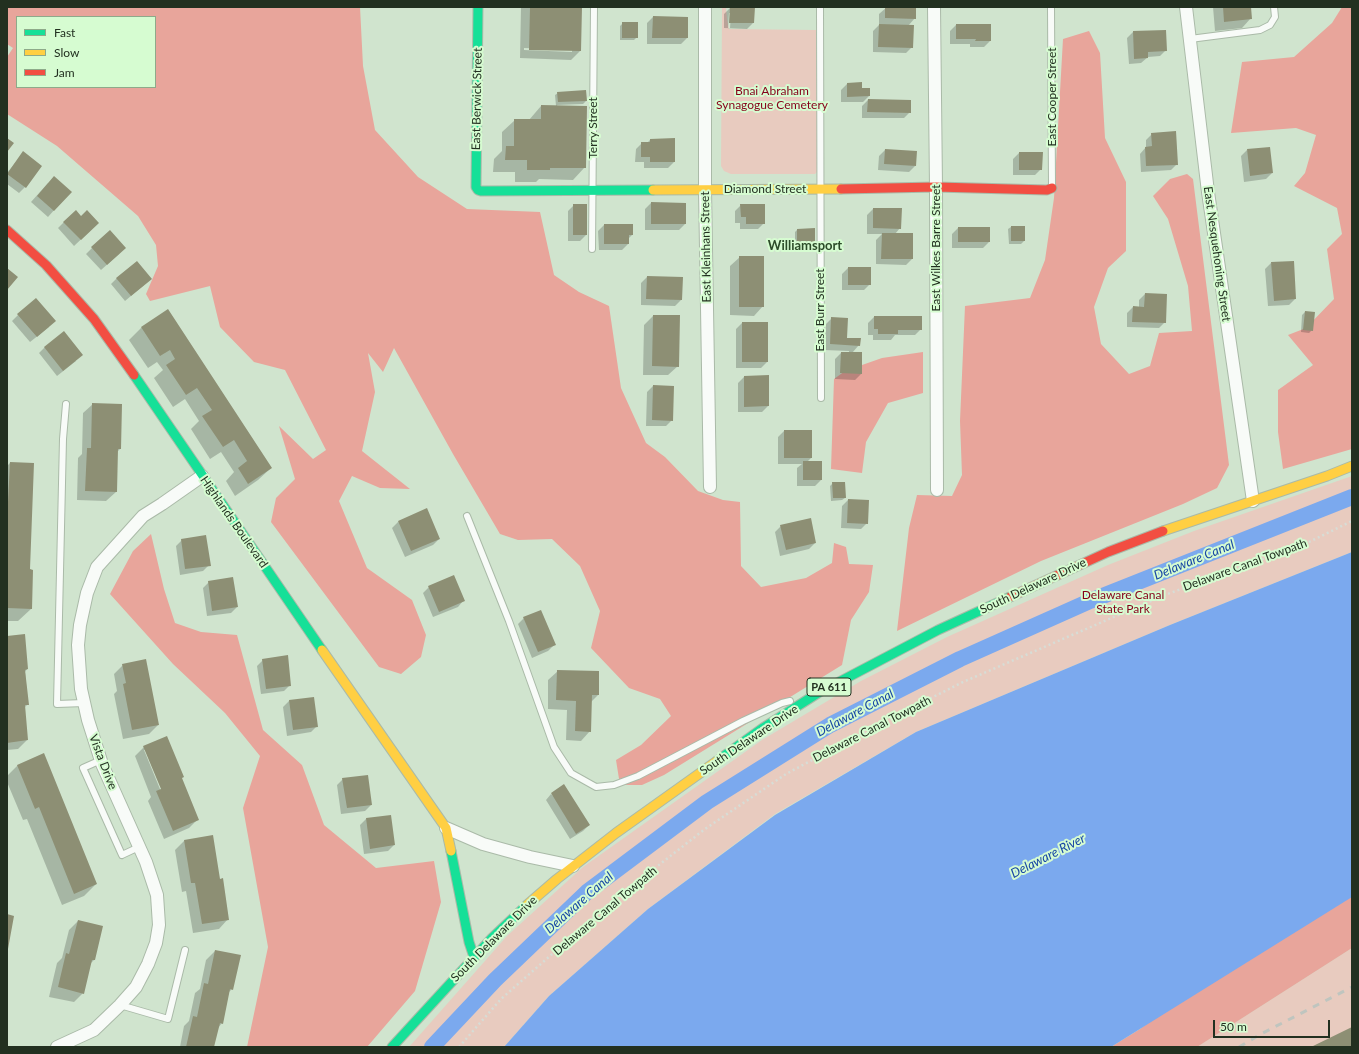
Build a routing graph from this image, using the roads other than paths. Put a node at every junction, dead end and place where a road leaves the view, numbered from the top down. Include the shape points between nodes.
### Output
1 (478, 7) edge
2 (594, 7) edge
3 (705, 7) edge
4 (820, 7) edge
5 (934, 7) edge
6 (1051, 7) edge
7 (1186, 7) edge
8 (1274, 7) edge
9 (1190, 39) junction
10 (936, 187) junction
11 (1052, 188) joint
12 (705, 189) junction
13 (478, 190) joint
14 (592, 190) junction
15 (819, 190) junction
16 (7, 230) edge
17 (592, 249) dead end
18 (821, 398) dead end
19 (66, 404) dead end
20 (1352, 466) edge
21 (202, 476) junction
22 (710, 487) dead end
23 (937, 490) dead end
24 (1253, 501) junction
25 (467, 516) dead end
26 (818, 694) junction
27 (84, 703) junction
28 (101, 760) junction
29 (446, 828) junction
30 (139, 846) junction
31 (573, 866) junction
32 (185, 950) dead end
33 (474, 957) junction
34 (120, 1006) junction
35 (58, 1047) edge
36 (392, 1047) edge

1 - 13 main road, East Berwick Street
2 - 14 lane, Terry Street
3 - 12 street, East Kleinhans Street
4 - 15 lane, East Burr Street
5 - 10 street, East Wilkes Barre Street
6 - 11 lane, East Cooper Street
7 - 9 street, East Nesquehoning Street
8 - 9 lane via 1275,17 1270,25 1260,30
9 - 24 street, East Nesquehoning Street via 1208,192
10 - 11 main road, Diamond Street via 1047,190
10 - 15 main road, Diamond Street
10 - 23 street, East Wilkes Barre Street
12 - 14 main road, Diamond Street
12 - 15 main road, Diamond Street
12 - 22 street, East Kleinhans Street
13 - 14 main road, Diamond Street
14 - 17 lane, Terry Street
15 - 18 lane, East Burr Street
16 - 21 main road, Highlands Boulevard via 46,265 94,319
19 - 27 lane via 57,704
20 - 24 main road, South Delaware Drive / PA 611
21 - 27 street, Vista Drive via 143,516 97,567 87,593 78,645
21 - 29 main road, Highlands Boulevard
24 - 26 main road, South Delaware Drive / PA 611 via 1108,552 938,630
25 - 26 lane via 509,621 554,747 571,773 596,787 614,785 638,776 782,703
26 - 31 main road, South Delaware Drive / PA 611 via 757,732
27 - 28 street, Vista Drive
28 - 30 street, Vista Drive
28 - 30 lane via 83,768 122,855
29 - 31 street via 483,844
29 - 33 main road, Highlands Boulevard
30 - 34 street, Vista Drive via 157,895 159,925 148,964 136,987
31 - 33 main road, South Delaware Drive / PA 611 via 517,913
32 - 34 lane via 168,1018
33 - 36 main road, South Delaware Drive / PA 611
34 - 35 street, Vista Drive via 94,1030

